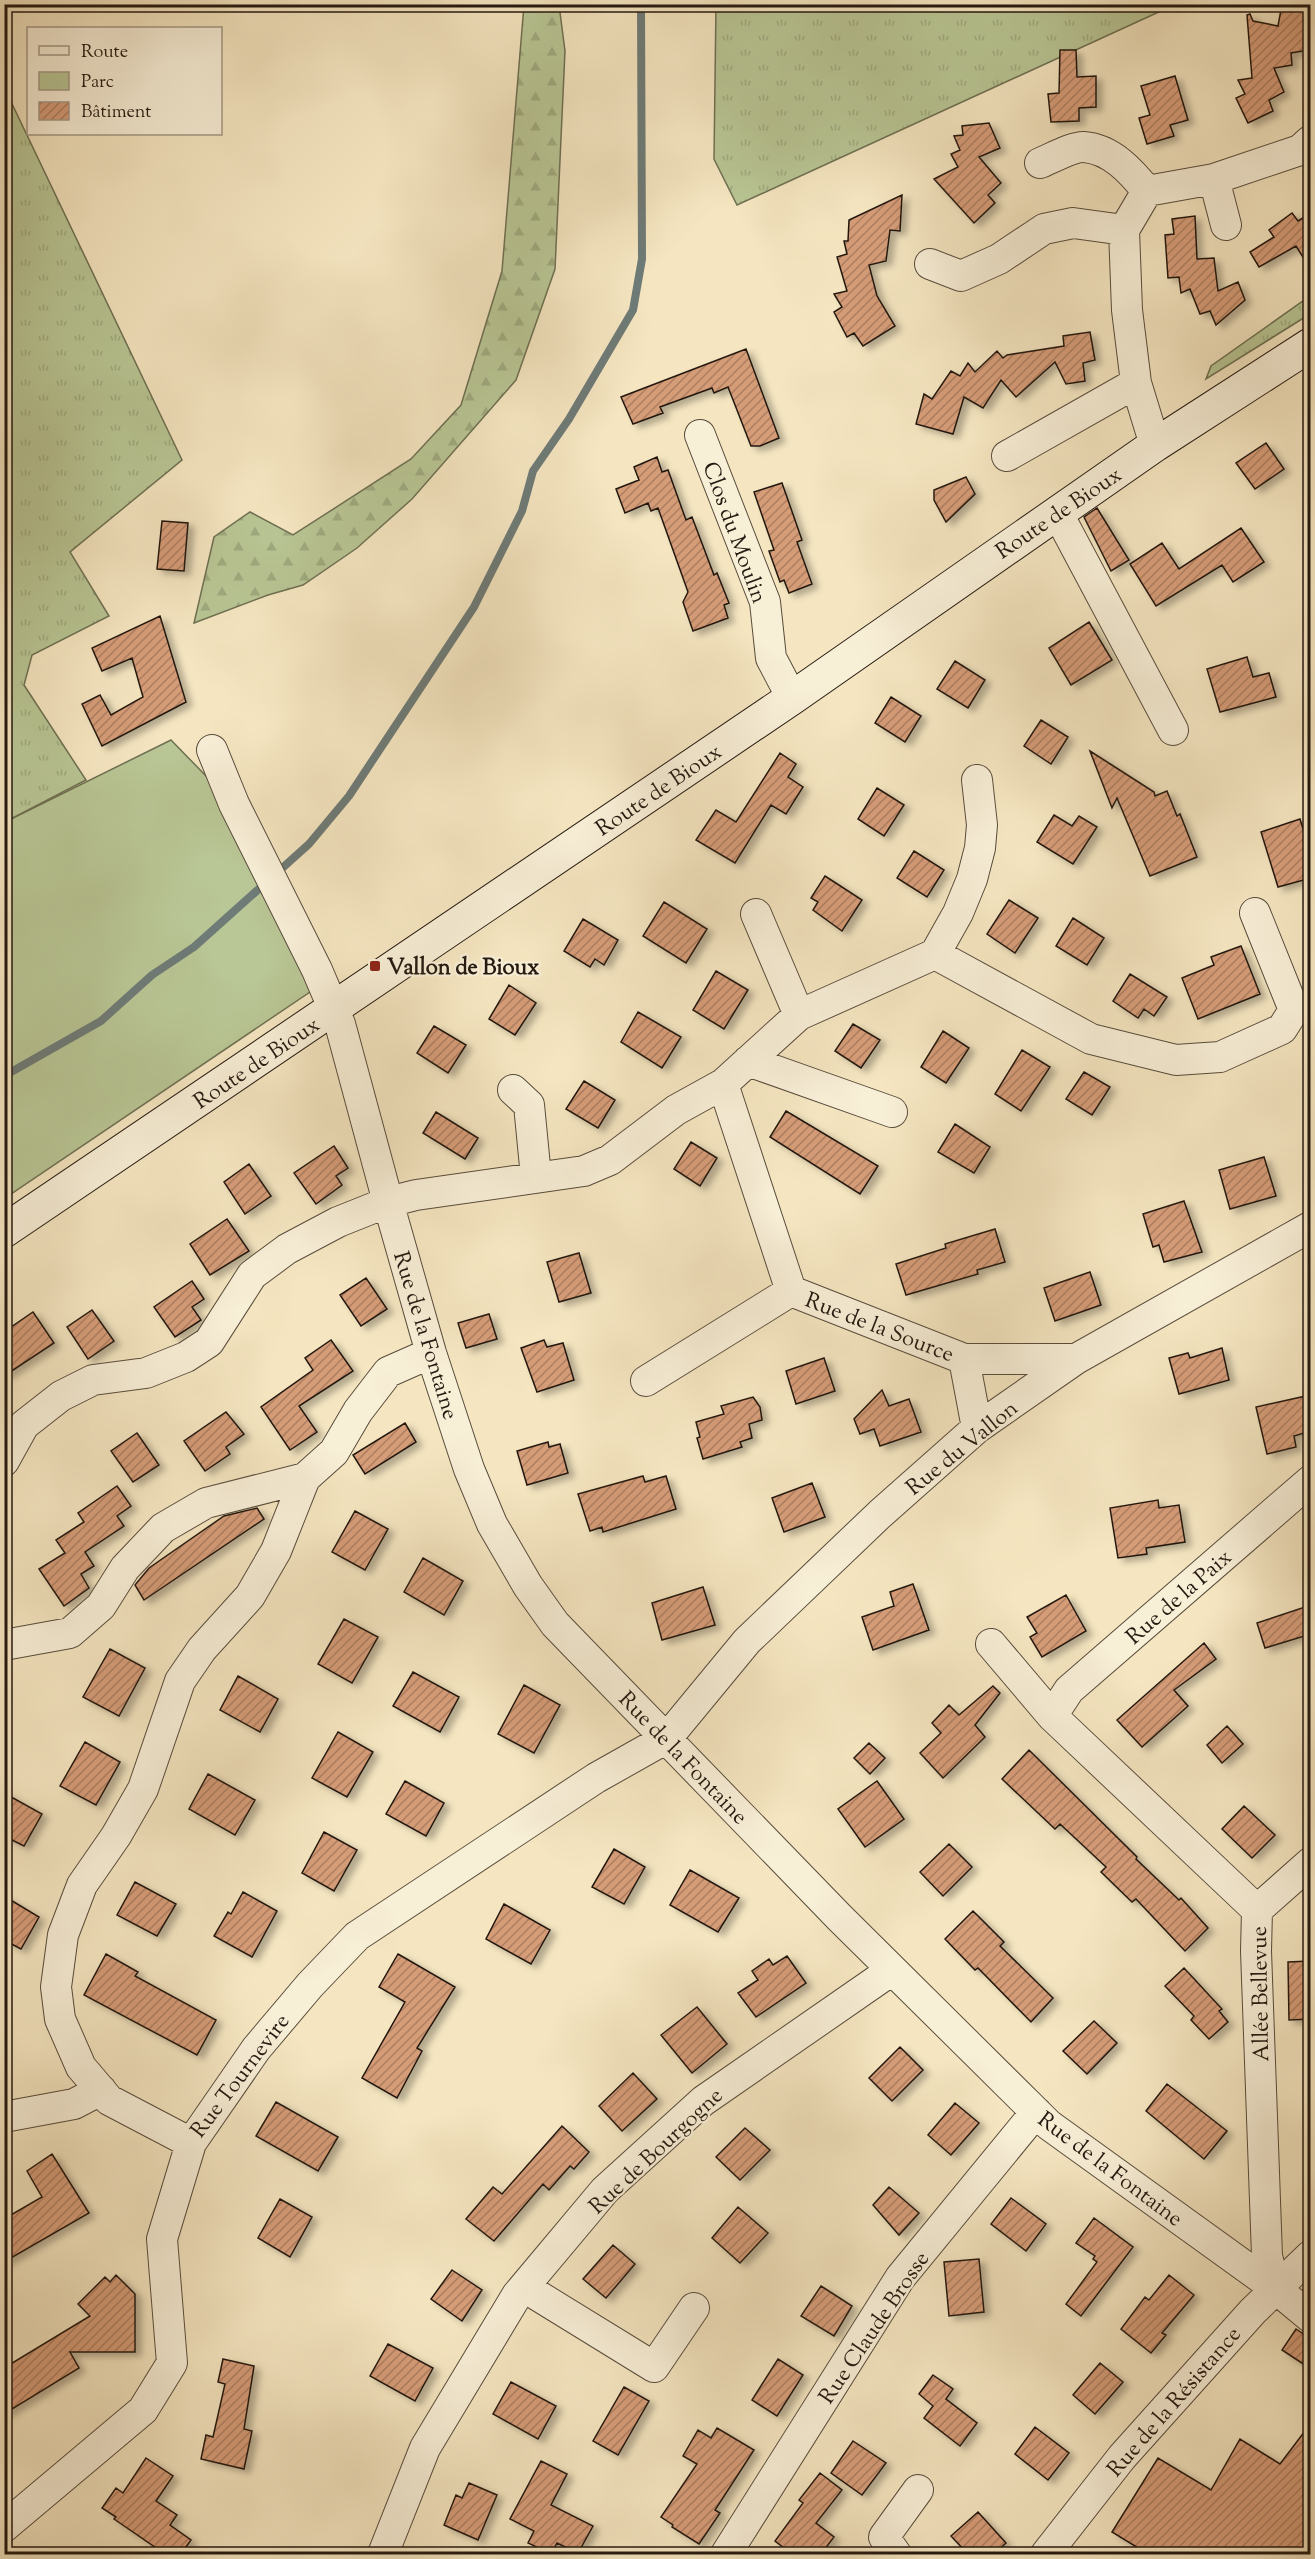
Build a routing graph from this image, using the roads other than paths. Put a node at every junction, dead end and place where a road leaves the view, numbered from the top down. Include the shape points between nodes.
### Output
1 (1311, 141) edge
2 (1040, 163) dead end
3 (1214, 179) junction
4 (1147, 191) junction
5 (1226, 225) dead end
6 (1124, 230) junction
7 (930, 264) dead end
8 (1311, 345) edge
9 (1136, 383) junction
10 (700, 435) dead end
11 (1155, 445) junction
12 (1007, 456) dead end
13 (1057, 512) junction
14 (792, 698) junction
15 (1173, 730) dead end
16 (212, 750) dead end
17 (977, 780) dead end
18 (1255, 913) dead end
19 (756, 914) dead end
20 (936, 954) junction
21 (335, 1009) junction
22 (799, 1015) junction
23 (748, 1061) junction
24 (723, 1084) junction
25 (513, 1090) dead end
26 (892, 1112) dead end
27 (536, 1177) junction
28 (388, 1202) junction
29 (1311, 1227) edge
30 (4, 1231) edge
31 (791, 1292) junction
32 (431, 1353) junction
33 (964, 1359) junction
34 (1076, 1359) junction
35 (646, 1381) dead end
36 (977, 1428) junction
37 (4, 1461) edge
38 (305, 1478) junction
39 (1311, 1481) edge
40 (991, 1644) dead end
41 (4, 1645) edge
42 (1052, 1716) junction
43 (667, 1738) junction
44 (1311, 1863) edge
45 (1257, 1910) junction
46 (892, 1970) junction
47 (101, 2090) junction
48 (1036, 2112) junction
49 (4, 2117) edge
50 (191, 2143) junction
51 (1311, 2256) edge
52 (524, 2287) junction
53 (1275, 2288) junction
54 (694, 2308) dead end
55 (1311, 2317) edge
56 (918, 2490) dead end
57 (4, 2527) edge
58 (383, 2554) edge
59 (726, 2554) edge
60 (896, 2554) edge
61 (1046, 2554) edge

1 - 3 street via 1300,150
2 - 4 street via 1082,146 1110,155 1131,171
3 - 4 street
3 - 5 street
4 - 6 street
6 - 7 street via 1073,223 1044,229 999,259 961,276
6 - 9 street via 1127,310
8 - 11 main road, Route de Bioux
9 - 11 street
9 - 12 street
10 - 14 street, Clos du Moulin via 765,602 771,658
11 - 13 main road, Route de Bioux
13 - 14 main road, Route de Bioux
13 - 15 street
14 - 21 main road, Route de Bioux
16 - 21 street, Rue de la Fontaine via 234,804
17 - 20 street via 982,825 980,848 962,905
18 - 20 street via 1294,1010 1282,1029 1220,1058 1176,1060 1091,1039
19 - 22 street
20 - 22 street
21 - 28 street, Rue de la Fontaine
21 - 30 main road, Route de Bioux
22 - 23 street
23 - 24 street
23 - 26 street
24 - 27 street via 676,1110 610,1160 584,1171
24 - 31 street, Rue de la Source
25 - 27 street via 529,1106
27 - 28 street
28 - 32 street, Rue de la Fontaine
28 - 37 street via 338,1222 261,1268 237,1295 209,1342 186,1357 146,1373 93,1380 61,1396 24,1425
29 - 34 street, Rue du Vallon
31 - 33 street, Rue de la Source
31 - 35 street, Rue de la Source
32 - 38 street via 388,1372 358,1411 334,1452
32 - 43 street, Rue de la Fontaine via 469,1469 492,1524 528,1586 555,1624
33 - 34 street, Rue de la Source
33 - 36 street
34 - 36 street, Rue du Vallon
36 - 43 street, Rue du Vallon via 747,1641
38 - 41 street via 206,1503 163,1528 125,1568 101,1606 70,1633
38 - 47 street, Rue Tournevire via 276,1551 250,1596 202,1649 180,1681 143,1789 82,1886 63,1935 56,1988 60,2019 81,2067
39 - 42 street, Rue de la Paix via 1069,1690
40 - 42 street, Allée Bellevue
42 - 45 street, Allée Bellevue
43 - 46 street, Rue de la Fontaine
43 - 50 street, Rue Tournevire via 596,1778 357,1936 310,1984 256,2049
44 - 45 street
45 - 53 street, Allée Bellevue via 1267,2256
46 - 48 street, Rue de la Fontaine
46 - 52 street, Rue de Bourgogne via 703,2101 605,2190
47 - 49 street via 74,2104
47 - 50 street, Rue Tournevire via 109,2100
48 - 53 street, Rue de la Fontaine
48 - 59 street, Rue Claude Brosse via 900,2278
50 - 57 street via 162,2239 172,2363 143,2410
51 - 53 street, Rue de la Résistance
52 - 54 street via 654,2367
52 - 58 street, Rue de Bourgogne via 425,2448
53 - 55 street, Rue de la Fontaine
53 - 61 street, Rue de la Résistance via 1122,2457
56 - 60 street via 884,2536

